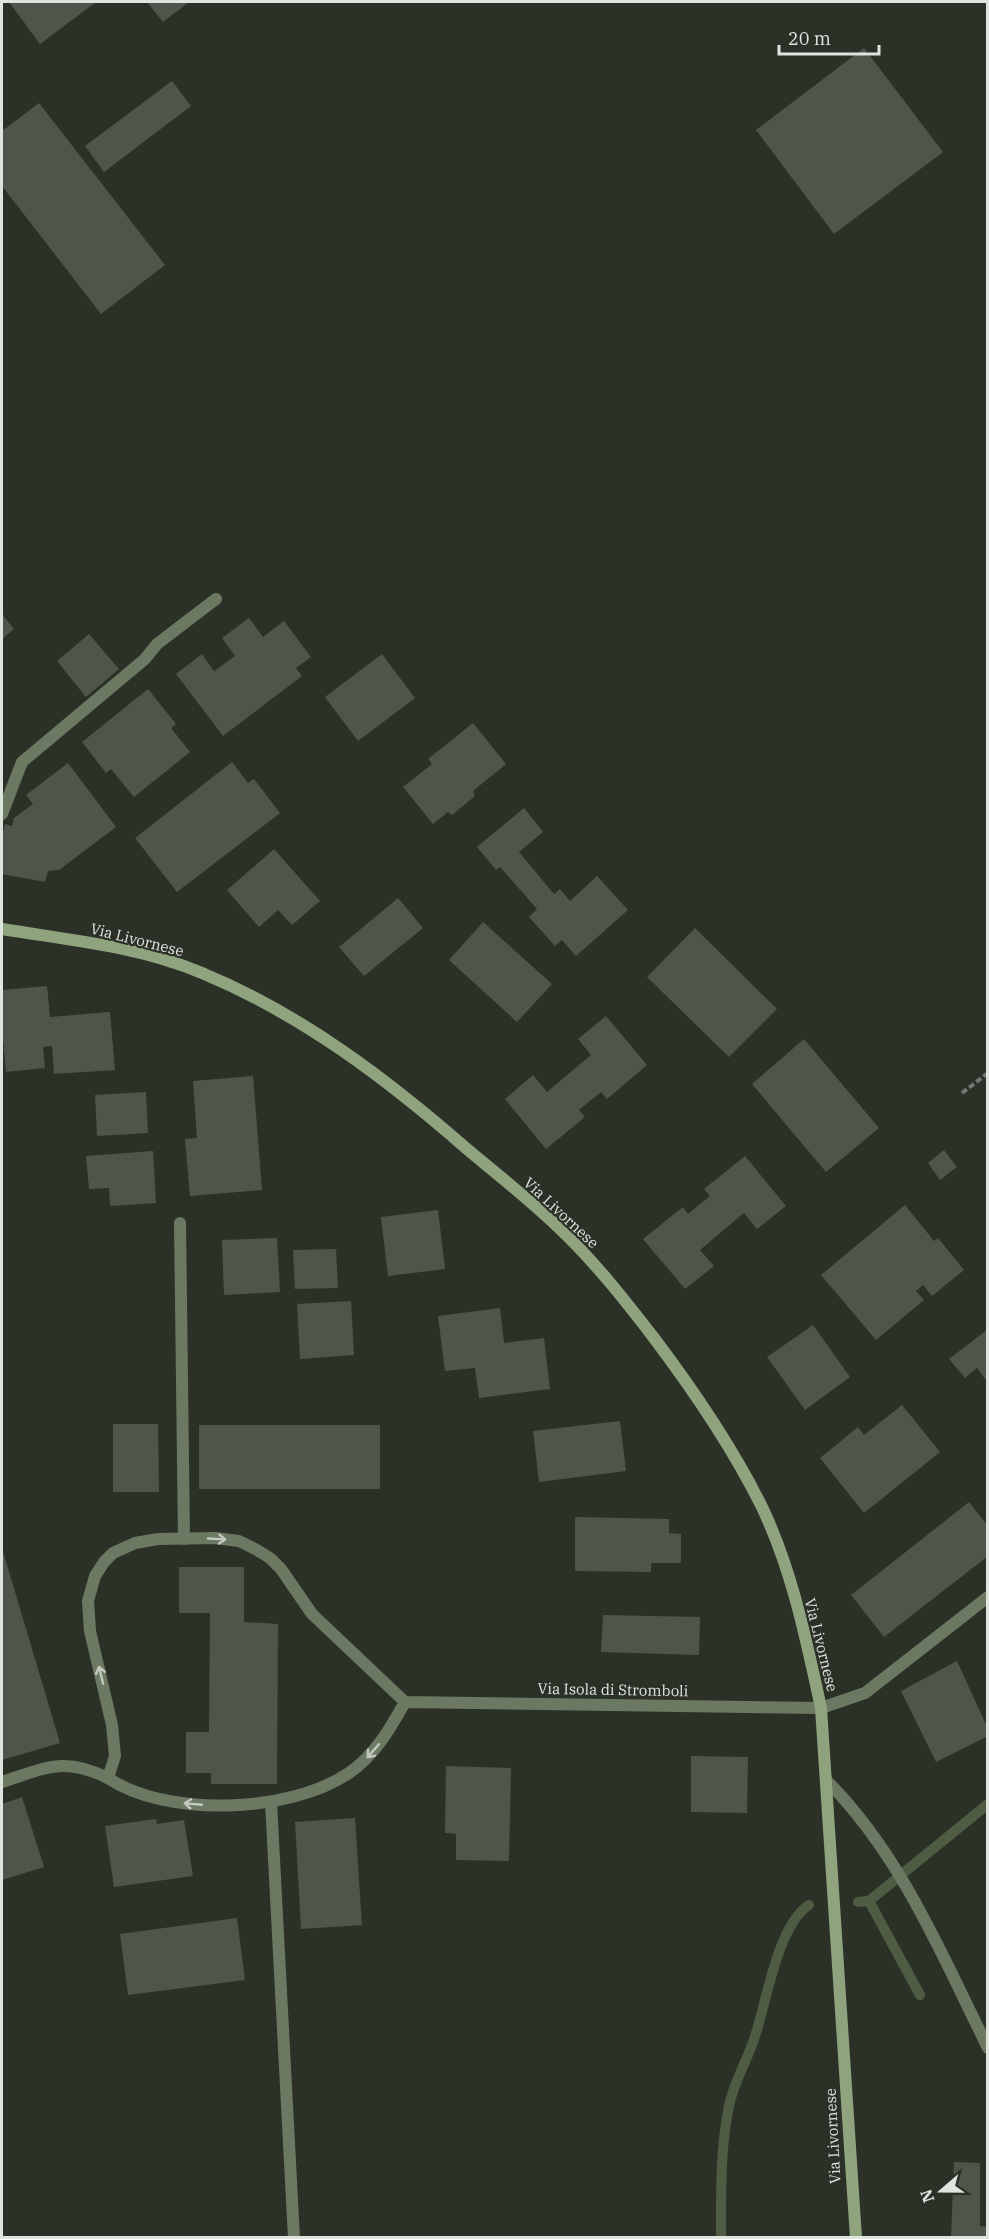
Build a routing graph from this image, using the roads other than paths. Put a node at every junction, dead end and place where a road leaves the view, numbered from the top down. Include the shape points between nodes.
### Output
1 (216, 600) dead end
2 (2, 814) edge
3 (2, 929) edge
4 (180, 1223) dead end
5 (184, 1539) junction
6 (987, 1597) edge
7 (405, 1702) junction
8 (821, 1707) junction
9 (108, 1778) junction
10 (827, 1781) junction
11 (2, 1782) edge
12 (272, 1802) junction
13 (987, 2048) edge
14 (294, 2238) edge
15 (856, 2238) edge

1 - 2 street via 157,644 145,659 22,762
3 - 8 street, Via Livornese via 156,957 257,998 382,1078 559,1228 615,1287 656,1340 740,1464 783,1560 804,1627
4 - 5 street
5 -> 7 street via 240,1541 270,1558 312,1614
9 -> 5 street via 115,1756 112,1725 90,1631 88,1601 95,1576 113,1553 158,1539
6 - 8 street, Via Isola di Stromboli via 865,1693
7 - 8 street, Via Isola di Stromboli
7 -> 12 street via 386,1736 349,1773 324,1787
8 - 10 street, Via Livornese
9 - 11 street via 87,1768 66,1765
12 -> 9 street via 172,1803 137,1794
10 - 13 street via 882,1846
10 - 15 street, Via Livornese
12 - 14 street

